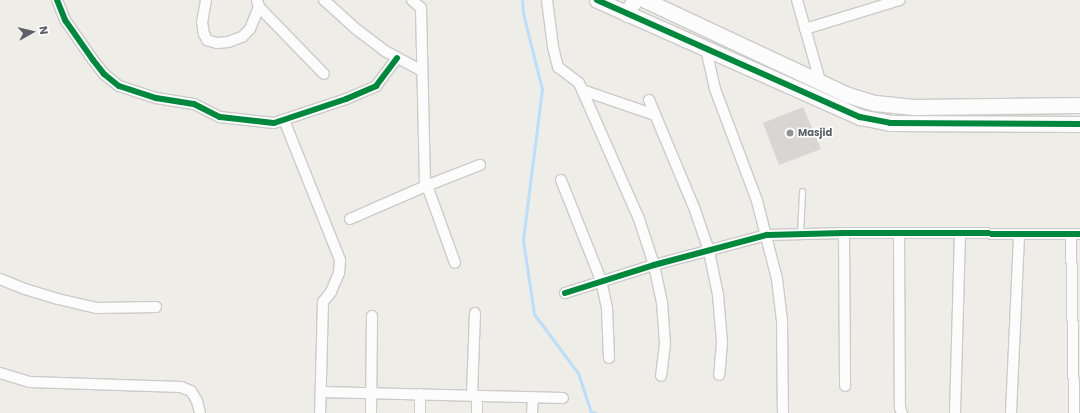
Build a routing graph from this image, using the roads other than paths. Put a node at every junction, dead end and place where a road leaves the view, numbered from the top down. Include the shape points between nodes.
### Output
1 (57, 0) edge
2 (206, 0) edge
3 (324, 0) edge
4 (412, 0) edge
5 (548, 0) edge
6 (597, 0) edge
7 (634, 0) edge
8 (645, 0) edge
9 (797, 0) edge
10 (900, 0) edge
11 (258, 4) edge
12 (627, 14) junction
13 (805, 29) junction
14 (706, 49) junction
15 (397, 58) junction
16 (422, 71) junction
17 (324, 74) dead end
18 (820, 81) junction
19 (582, 90) junction
20 (649, 100) dead end
21 (1080, 105) edge
22 (655, 116) junction
23 (284, 120) junction
24 (1080, 124) edge
25 (480, 165) dead end
26 (561, 180) dead end
27 (426, 186) junction
28 (802, 191) dead end
29 (350, 219) dead end
30 (844, 233) junction
31 (899, 233) junction
32 (800, 234) junction
33 (960, 234) junction
34 (1019, 234) junction
35 (1076, 234) edge
36 (767, 236) junction
37 (709, 251) junction
38 (455, 263) dead end
39 (654, 265) junction
40 (0, 279) edge
41 (601, 280) junction
42 (565, 293) dead end
43 (156, 307) dead end
44 (475, 313) dead end
45 (372, 316) dead end
46 (609, 358) dead end
47 (0, 373) edge
48 (719, 375) dead end
49 (661, 376) dead end
50 (844, 386) dead end
51 (321, 392) junction
52 (371, 393) junction
53 (420, 394) junction
54 (474, 395) junction
55 (533, 397) junction
56 (563, 398) dead end
57 (200, 413) edge
58 (320, 413) edge
59 (371, 413) edge
60 (420, 413) edge
61 (477, 413) edge
62 (532, 413) edge
63 (782, 413) edge
64 (902, 413) edge
65 (955, 413) edge
66 (1011, 413) edge
67 (1074, 413) edge

1 - 23 street via 65,20 93,60 104,74 120,86 156,98 194,104 220,117 274,123
2 - 11 street via 202,22 204,34 207,40 217,43 242,37 250,29
3 - 15 street via 356,29
4 - 16 street via 420,8
5 - 19 street via 558,67 579,83
6 - 12 street
7 - 12 street
8 - 18 street
9 - 13 street
10 - 13 street
11 - 17 street
12 - 14 street
13 - 18 street
14 - 24 street via 860,117 890,123
14 - 36 street via 714,89 737,144
15 - 16 street
15 - 23 street via 376,86
16 - 27 street
18 - 21 street via 848,95 875,102 914,107
19 - 22 street
19 - 39 street via 639,219
20 - 22 street
22 - 37 street via 695,210
23 - 51 street via 340,260 339,273 331,292 323,302
25 - 27 street
26 - 41 street
27 - 29 street
27 - 38 street
28 - 32 lane
30 - 31 street
30 - 32 street
30 - 50 street
31 - 33 street
31 - 64 street
32 - 36 street
33 - 34 street
33 - 65 street
34 - 35 street
34 - 66 street
35 - 67 street
36 - 37 street
36 - 63 street via 777,279 782,321
37 - 39 street
37 - 48 street via 718,295 722,343
39 - 41 street
39 - 49 street via 662,302 665,344
40 - 43 street via 58,299 96,308
41 - 42 street
41 - 46 street via 607,308
44 - 54 street
45 - 52 street
47 - 57 street via 30,382 180,387 191,391
51 - 52 street
51 - 58 street
52 - 53 street
52 - 59 street
53 - 54 street
53 - 60 street
54 - 55 street
54 - 61 street
55 - 56 street
55 - 62 street

